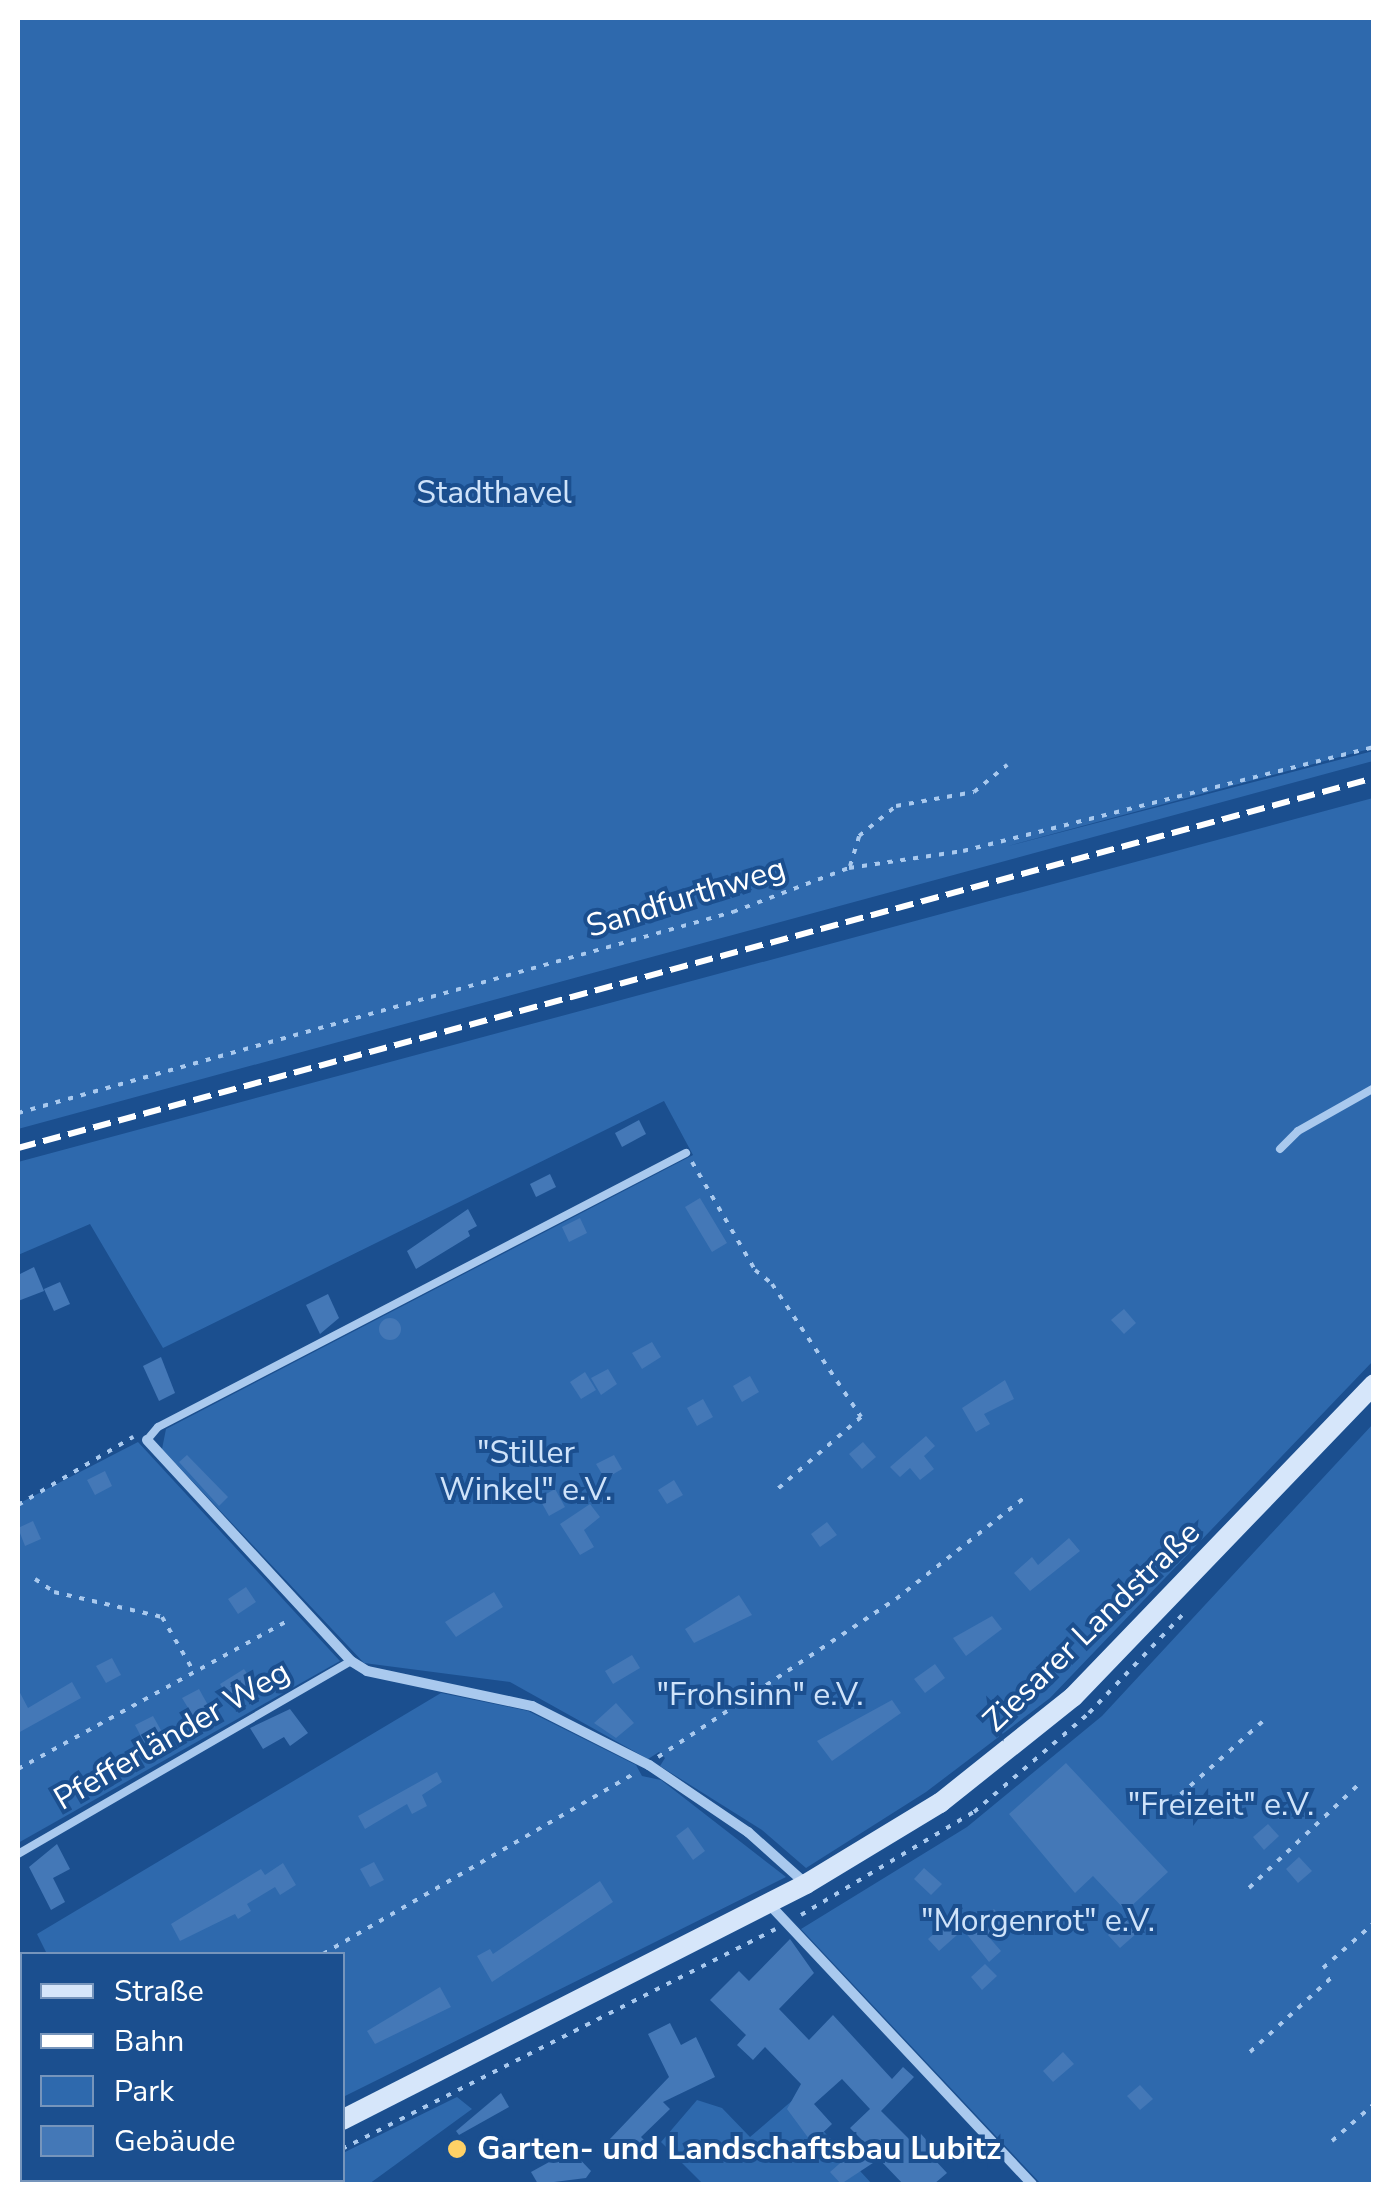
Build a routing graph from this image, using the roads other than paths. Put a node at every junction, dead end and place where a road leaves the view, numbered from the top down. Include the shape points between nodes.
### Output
1 (1374, 1088) edge
2 (1280, 1149) dead end
3 (686, 1152) road end
4 (1374, 1384) edge
5 (142, 1438) joint
6 (350, 1662) junction
7 (18, 1854) edge
8 (806, 1884) junction
9 (769, 1904) junction
10 (345, 2118) edge
11 (1032, 2184) edge

1 - 2 lane via 1298,1131
3 - 5 lane
4 - 8 main road, Ziesarer Landstraße via 1073,1697 940,1803
5 - 6 street, Pfefferländer Weg
6 - 7 lane, Pfefferländer Weg
6 - 8 street, Pfefferländer Weg via 532,1706 649,1765 748,1832
8 - 9 main road, Ziesarer Landstraße
9 - 10 main road, Ziesarer Landstraße
9 - 11 street

